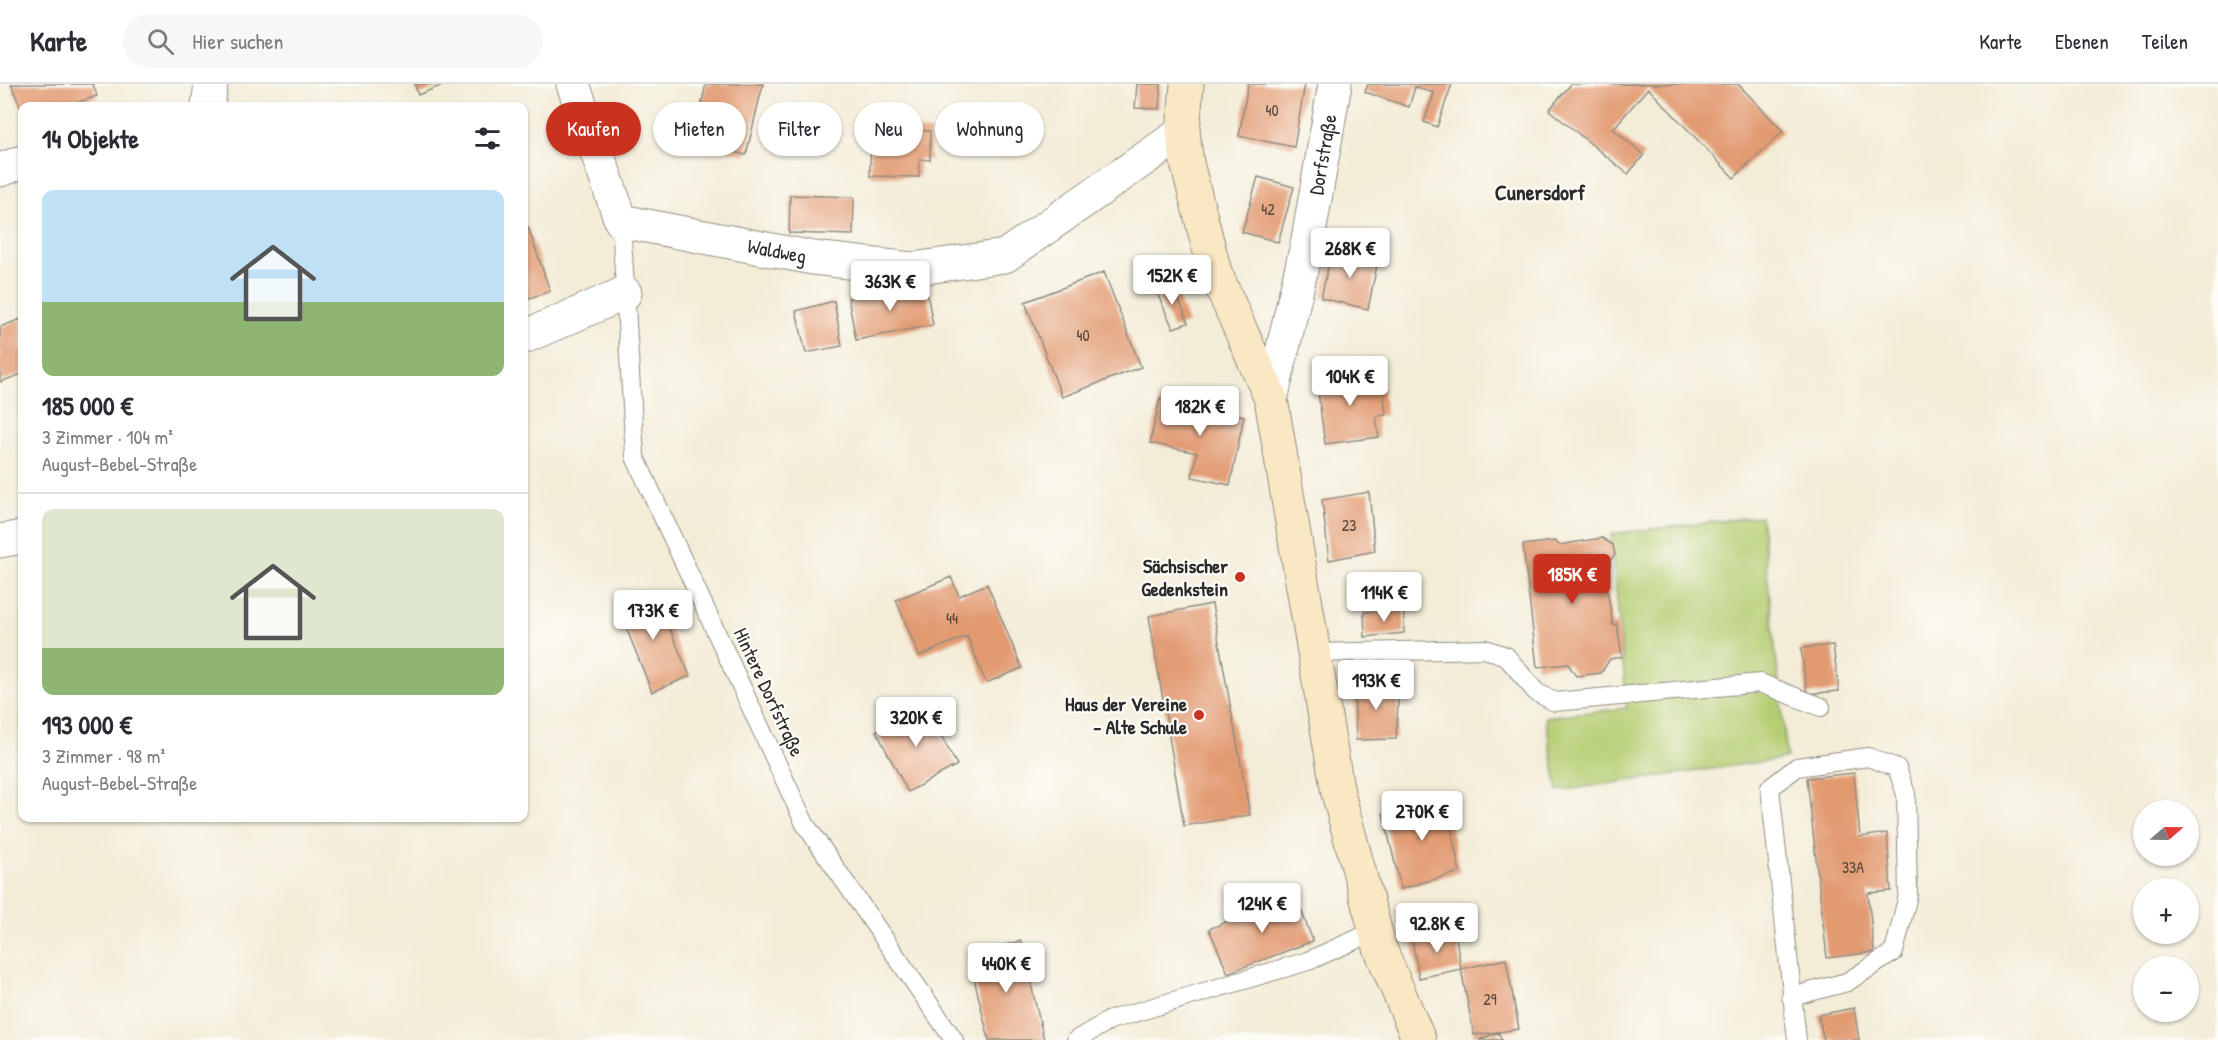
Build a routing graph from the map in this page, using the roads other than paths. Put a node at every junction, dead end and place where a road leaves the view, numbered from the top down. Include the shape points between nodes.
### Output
1 (573, 84) edge
2 (1187, 84) edge
3 (1335, 84) edge
4 (1183, 132) junction
5 (18, 163) edge
6 (0, 170) edge
7 (621, 221) junction
8 (625, 293) junction
9 (528, 335) edge
10 (1271, 399) junction
11 (18, 538) edge
12 (0, 541) edge
13 (1316, 653) junction
14 (1821, 707) dead end
15 (1375, 931) junction
16 (1791, 997) junction
17 (954, 1040) edge
18 (1076, 1040) edge
19 (1419, 1040) edge
20 (1797, 1040) edge

1 - 7 street
2 - 4 main road
3 - 10 street, Dorfstraße via 1307,245
4 - 7 street, Waldweg via 1005,256 912,269 813,258
4 - 10 main road via 1187,163 1215,272
5 - 6 street
7 - 8 lane, Hintere Dorfstraße
8 - 9 street
8 - 17 lane, Hintere Dorfstraße via 635,457 805,824
10 - 13 main road
11 - 12 street
13 - 14 lane via 1485,649 1506,656 1536,692 1555,702 1760,683
13 - 15 main road via 1338,793
15 - 18 lane via 1308,961 1110,1020
15 - 19 main road
16 - 16 lane via 1770,788 1797,766 1868,757 1897,768 1906,794 1908,895 1894,952 1847,982
16 - 20 lane

